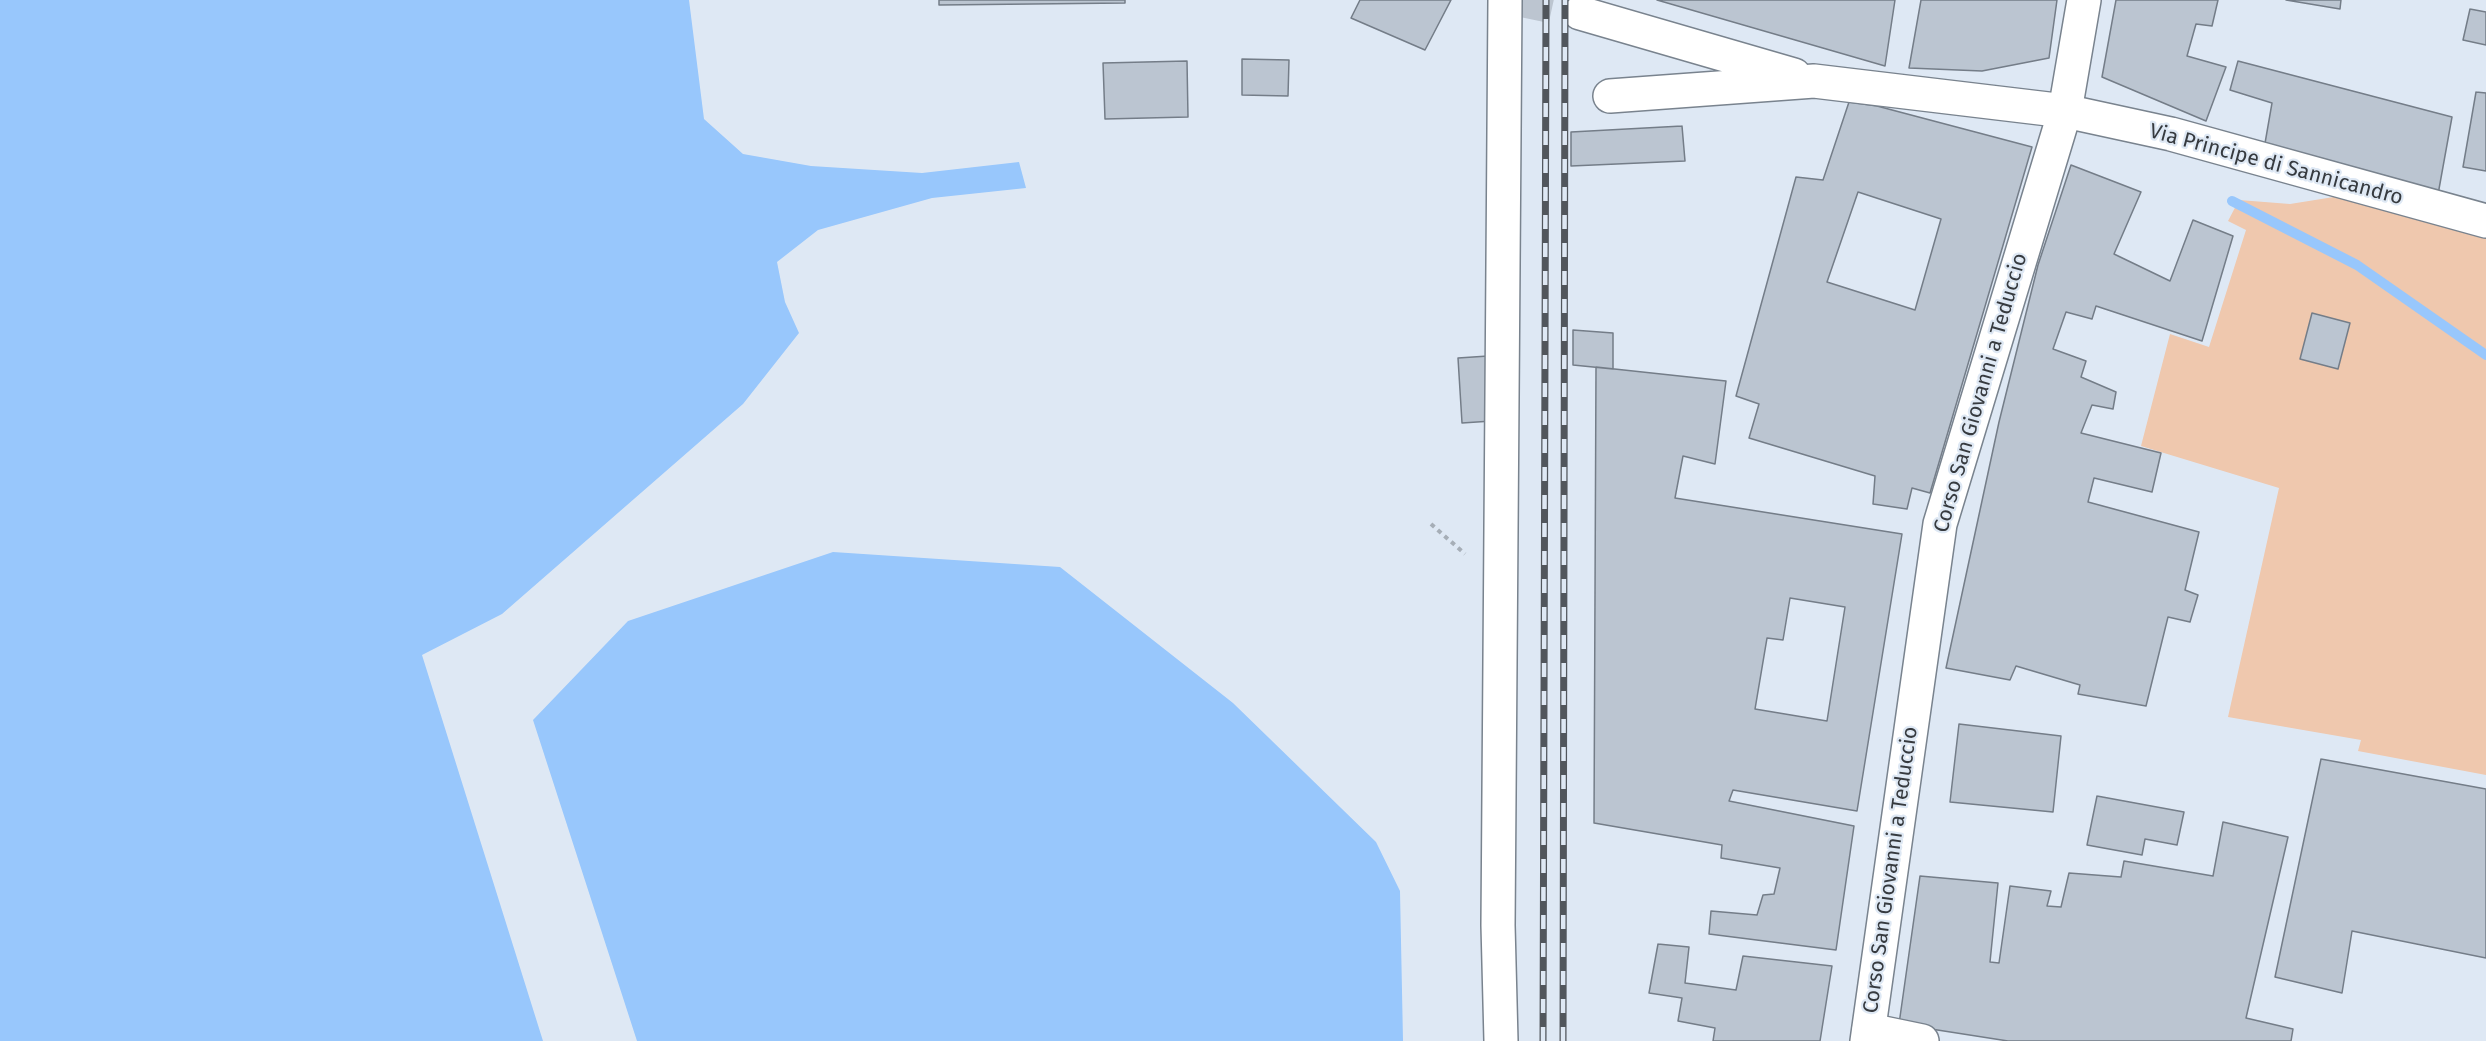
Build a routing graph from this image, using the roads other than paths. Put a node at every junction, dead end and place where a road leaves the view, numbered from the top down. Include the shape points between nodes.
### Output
1 (1505, 0) edge
2 (2084, 0) edge
3 (1580, 13) tunnel mouth
4 (1814, 81) junction
5 (1610, 96) dead end
6 (2065, 111) junction
7 (2486, 221) edge
8 (1868, 1036) edge
9 (1501, 1041) edge
10 (1922, 1041) edge

1 - 9 street via 1498,913
2 - 6 street, Corso San Giovanni a Teduccio
3 - 4 street
4 - 5 street
4 - 6 street, Via Principe di Sannicandro
6 - 7 street, Via Principe di Sannicandro via 2171,134
6 - 8 street, Corso San Giovanni a Teduccio via 1940,524
8 - 10 street

